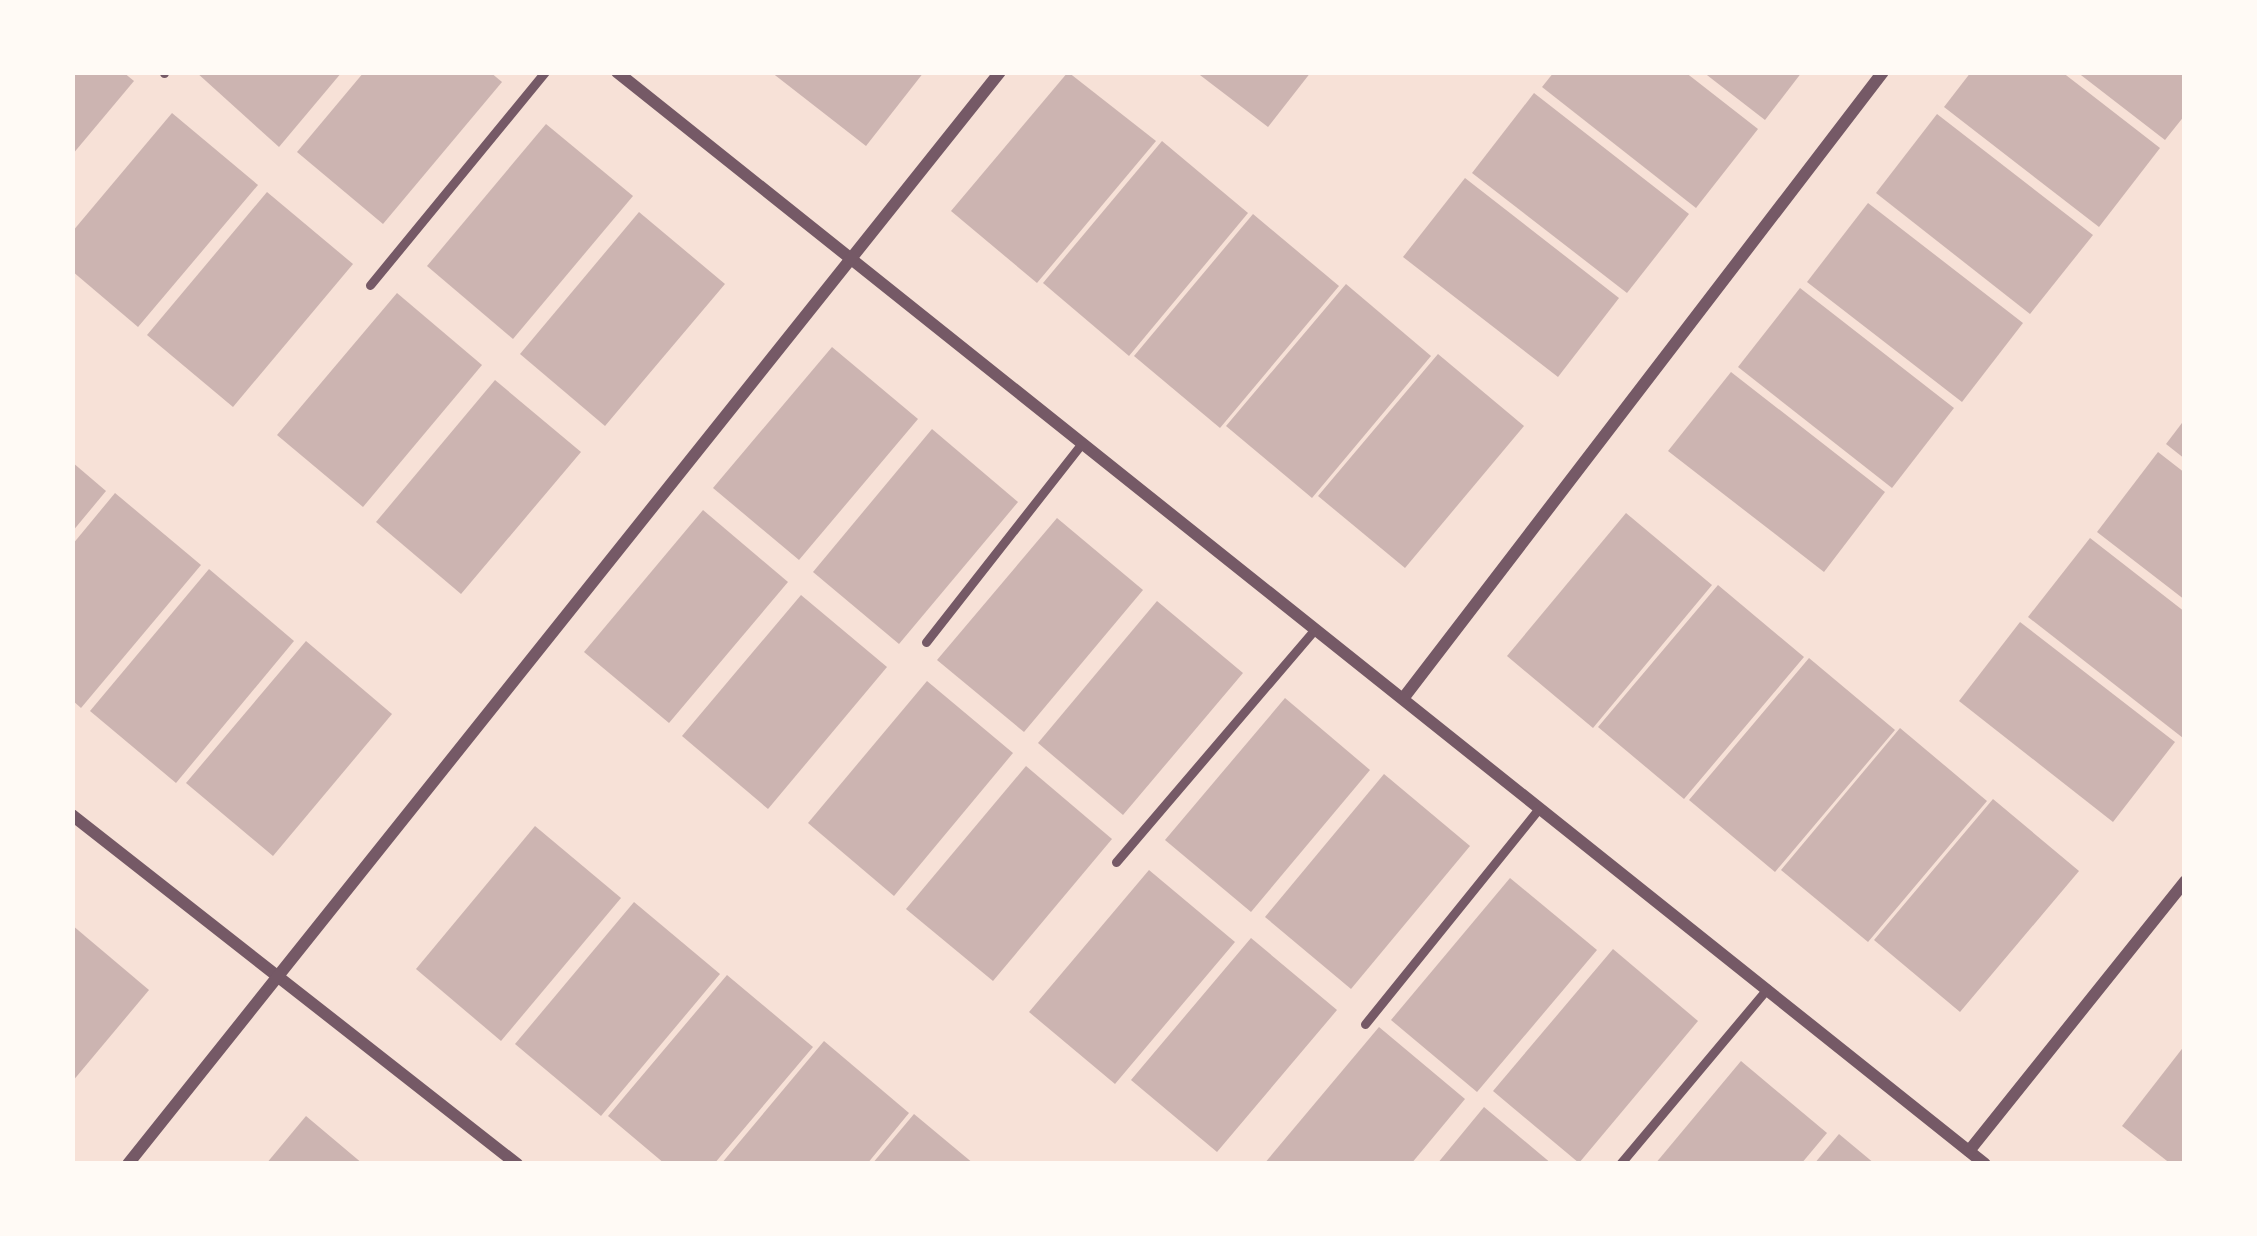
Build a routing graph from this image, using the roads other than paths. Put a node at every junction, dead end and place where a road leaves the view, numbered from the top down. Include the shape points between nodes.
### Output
1 (545, 72) edge
2 (617, 72) edge
3 (1000, 72) edge
4 (1882, 72) edge
5 (849, 258) junction
6 (370, 285) dead end
7 (1082, 443) junction
8 (1315, 629) junction
9 (926, 642) dead end
10 (1405, 696) junction
11 (1539, 808) junction
12 (72, 815) edge
13 (1116, 862) dead end
14 (2185, 880) edge
15 (276, 974) junction
16 (1766, 989) junction
17 (1365, 1024) dead end
18 (1970, 1151) junction
19 (128, 1164) edge
20 (517, 1164) edge
21 (1620, 1164) edge
22 (1985, 1164) edge

1 - 6 lane
2 - 5 street
3 - 5 street
4 - 10 street
5 - 7 street
5 - 15 street
7 - 8 street
7 - 9 lane
8 - 10 street
8 - 13 lane
10 - 11 street
11 - 16 street
11 - 17 lane
12 - 15 street
14 - 18 street
15 - 19 street
15 - 20 street
16 - 18 street
16 - 21 lane
18 - 22 street

